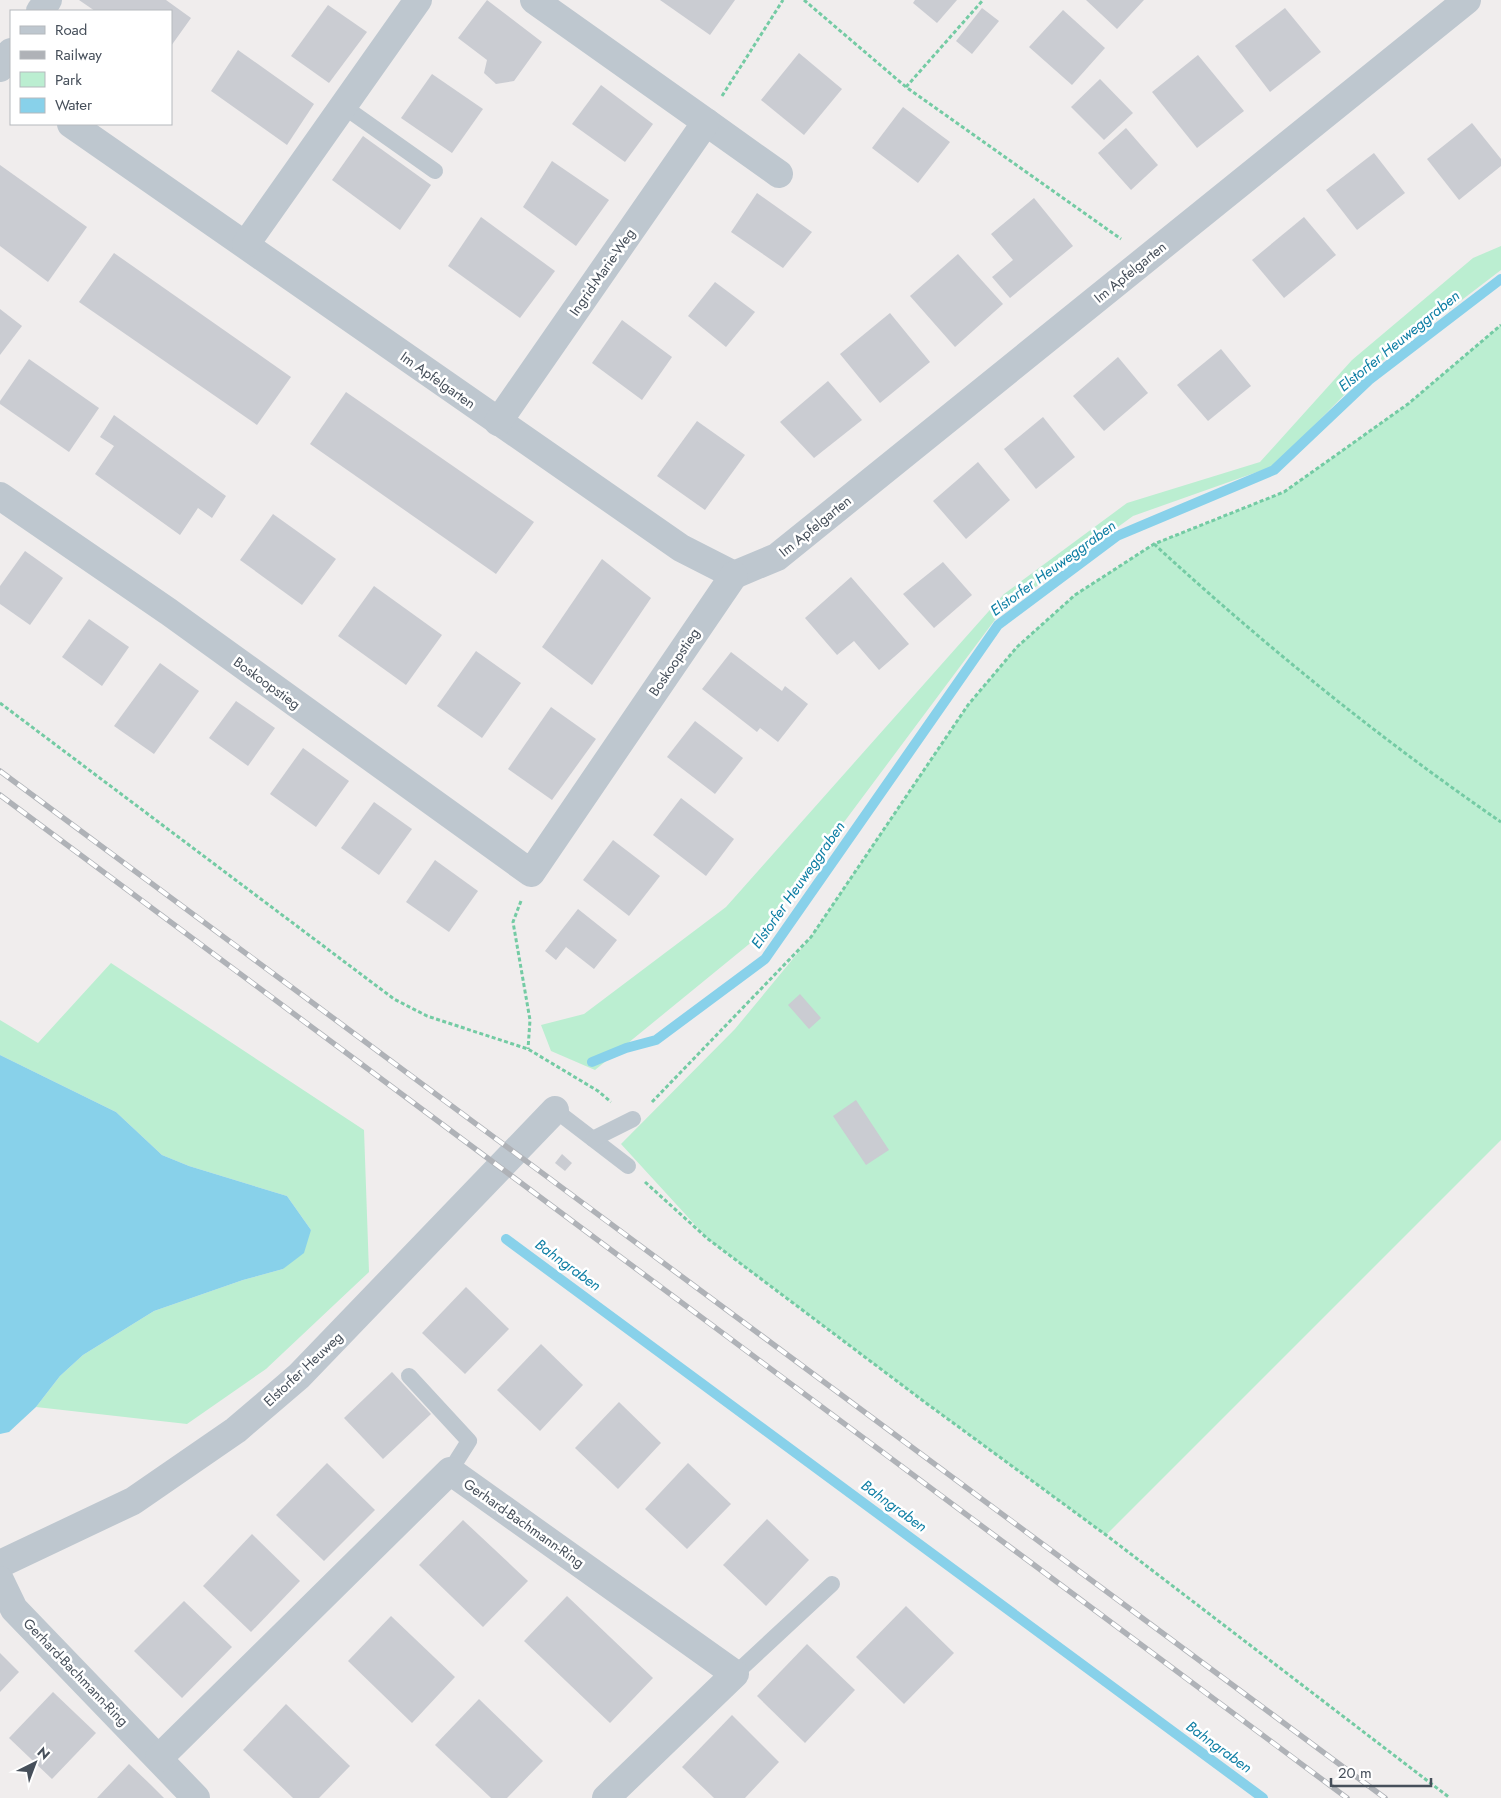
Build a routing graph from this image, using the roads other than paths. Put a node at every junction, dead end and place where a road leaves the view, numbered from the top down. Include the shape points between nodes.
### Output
1 (418, 0) edge
2 (534, 0) edge
3 (1467, 0) edge
4 (10, 53) edge
5 (0, 68) edge
6 (343, 106) junction
7 (706, 122) junction
8 (72, 125) edge
9 (435, 171) dead end
10 (778, 174) dead end
11 (246, 244) junction
12 (498, 422) junction
13 (0, 496) edge
14 (734, 575) junction
15 (555, 1110) joint
16 (633, 1119) road end
17 (593, 1139) junction
18 (628, 1166) road end
19 (409, 1376) dead end
20 (450, 1471) junction
21 (0, 1564) edge
22 (0, 1580) edge
23 (832, 1584) dead end
24 (735, 1674) junction
25 (159, 1758) junction
26 (196, 1798) edge
27 (606, 1798) edge

1 - 6 street
2 - 7 street
3 - 14 street, Im Apfelgarten via 777,557
4 - 5 street
6 - 9 lane
6 - 11 street
7 - 10 street
7 - 12 street, Ingrid-Marie-Weg
8 - 11 street, Im Apfelgarten
11 - 12 street, Im Apfelgarten
12 - 14 street, Im Apfelgarten via 682,548
13 - 14 street, Boskoopstieg via 169,612 531,874
15 - 17 lane
15 - 21 street, Elstorfer Heuweg via 299,1376 236,1430 133,1501
16 - 17 lane
17 - 18 lane
19 - 20 lane via 469,1441
20 - 24 street, Gerhard-Bachmann-Ring
20 - 25 street, Gerhard-Bachmann-Ring
22 - 25 street, Gerhard-Bachmann-Ring via 14,1608
23 - 24 lane
24 - 27 street
25 - 26 street, Gerhard-Bachmann-Ring

